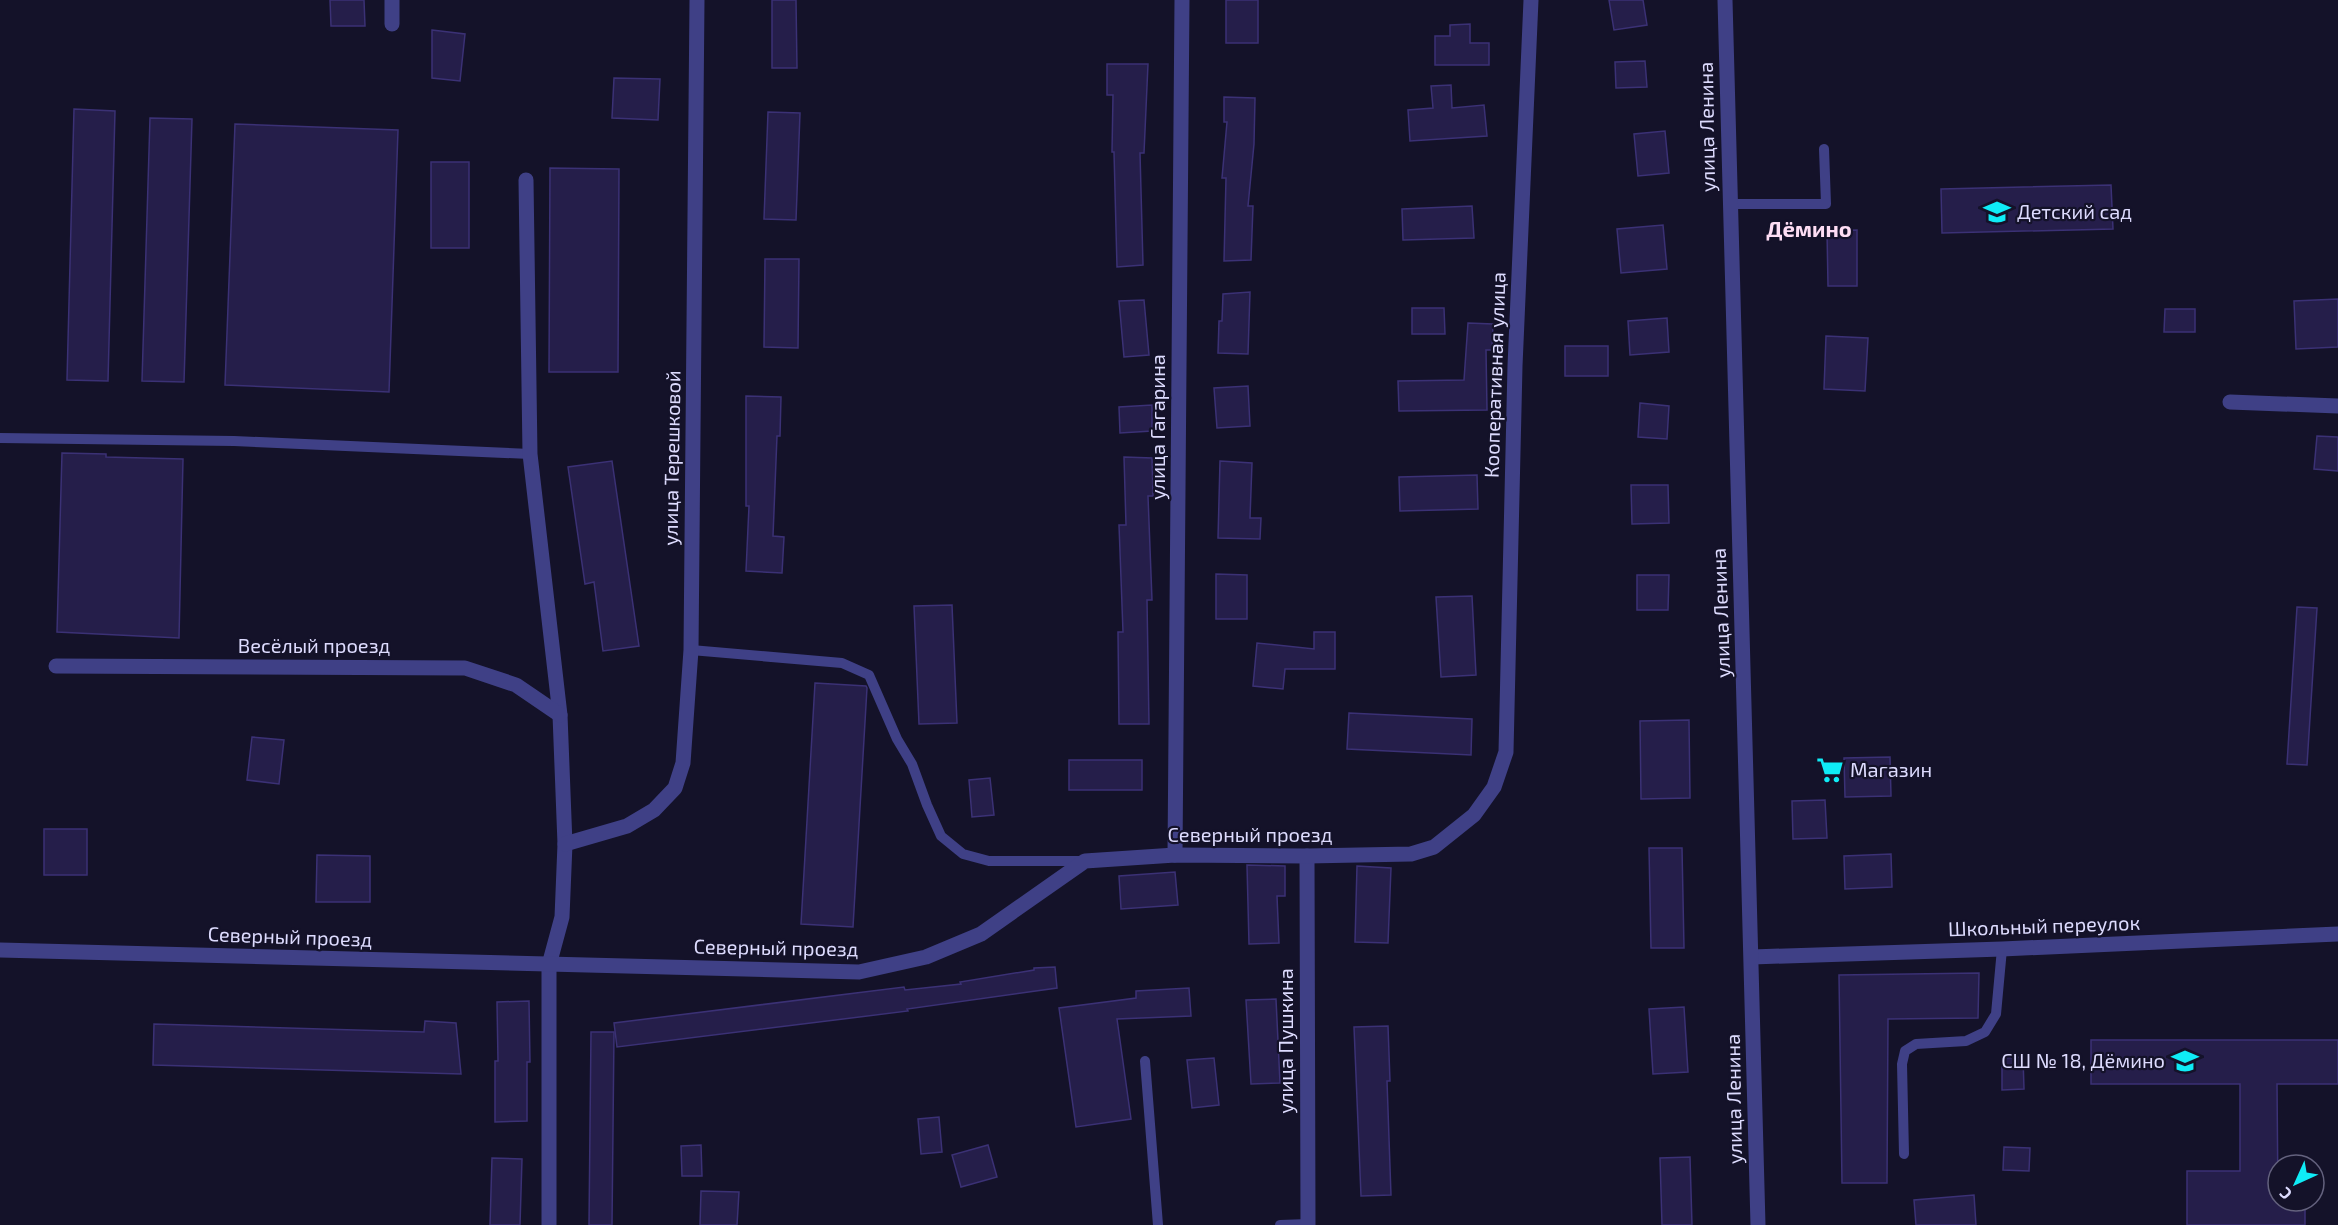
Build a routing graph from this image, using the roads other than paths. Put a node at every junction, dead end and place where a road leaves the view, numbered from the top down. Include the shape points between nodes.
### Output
1 (392, 0) edge
2 (697, 0) edge
3 (1182, 0) edge
4 (1531, 0) edge
5 (1725, 0) edge
6 (392, 24) dead end
7 (1824, 149) dead end
8 (526, 180) dead end
9 (1730, 204) junction
10 (2230, 402) dead end
11 (2338, 406) edge
12 (0, 438) edge
13 (530, 454) junction
14 (691, 650) junction
15 (56, 666) dead end
16 (560, 715) junction
17 (1506, 752) joint
18 (565, 844) junction
19 (1176, 855) junction
20 (1307, 856) junction
21 (1085, 861) junction
22 (2338, 934) edge
23 (2002, 949) junction
24 (0, 950) edge
25 (1752, 957) junction
26 (549, 965) junction
27 (1145, 1061) dead end
28 (1904, 1154) dead end
29 (549, 1225) edge
30 (1158, 1225) edge
31 (1280, 1225) edge
32 (1308, 1225) edge
33 (1758, 1225) edge

1 - 6 street
2 - 14 street, улица Терешковой
3 - 19 street, улица Гагарина
4 - 17 street, Кооперативная улица via 1515,366
5 - 9 street, улица Ленина
7 - 9 lane via 1826,204
8 - 13 street
9 - 25 street, улица Ленина
10 - 11 street
12 - 13 lane via 234,441
13 - 16 street
14 - 18 street, улица Терешковой via 683,763 675,788 654,810 627,826
14 - 21 lane via 842,663 869,675 912,764 940,836 963,854 989,861
15 - 16 street, Весёлый проезд via 465,668 516,685
16 - 18 street
17 - 20 street, Северный проезд via 1494,787 1474,815 1434,847 1411,854
18 - 26 street via 561,917
19 - 20 street, Северный проезд
19 - 21 street, Северный проезд
20 - 32 street, улица Пушкина
21 - 26 street, Северный проезд via 981,934 926,957 859,972
22 - 23 street, Школьный переулок
23 - 25 street, Школьный переулок
23 - 28 lane via 1996,1014 1986,1032 1966,1041 1916,1044 1905,1051
24 - 26 street, Северный проезд
25 - 33 street, улица Ленина
26 - 29 street
27 - 30 lane
31 - 32 lane

